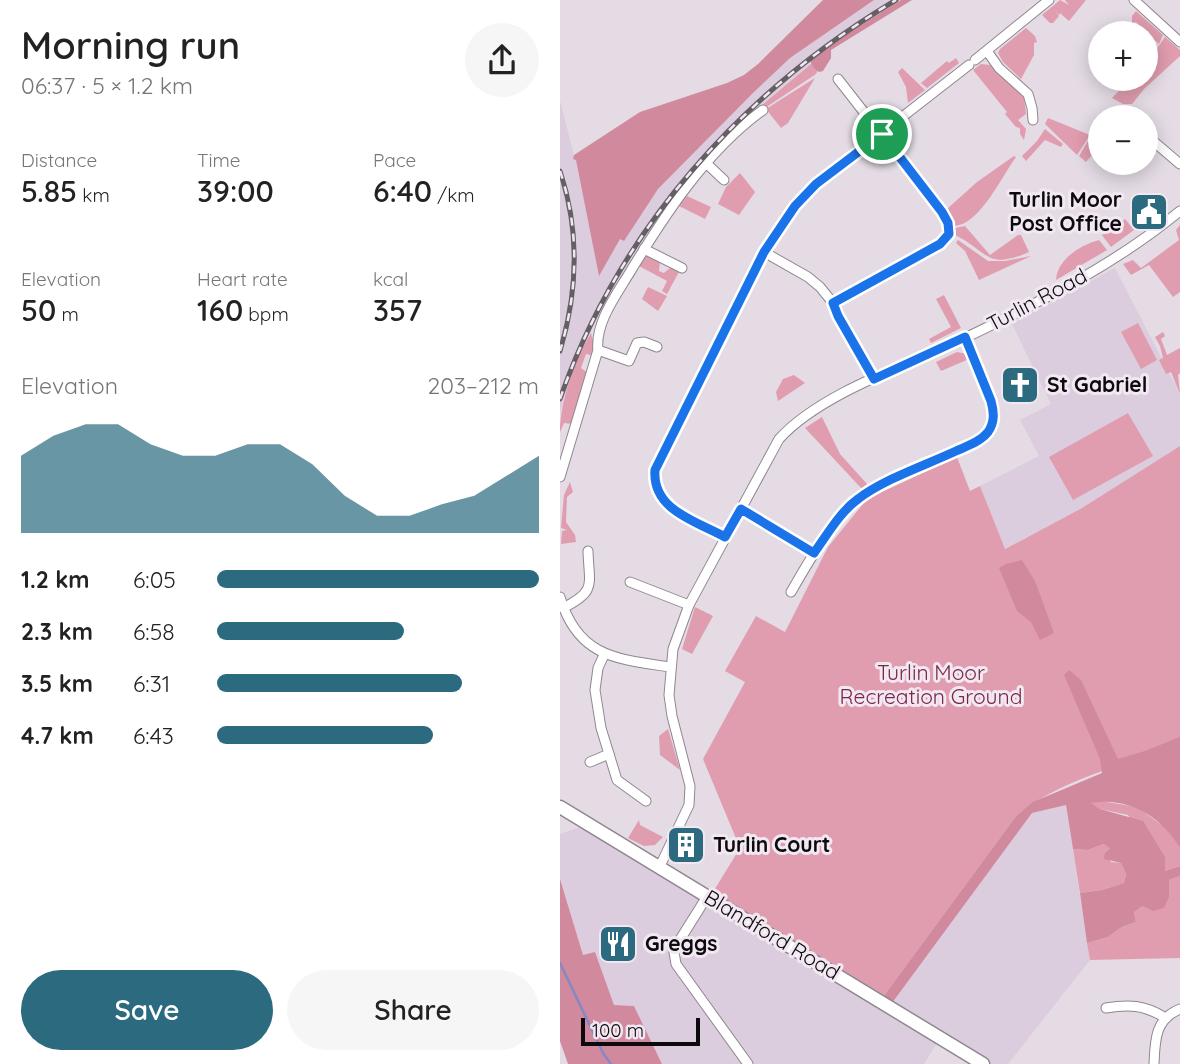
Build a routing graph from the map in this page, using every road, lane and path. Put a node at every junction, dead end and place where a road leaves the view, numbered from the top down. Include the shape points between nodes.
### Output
1 (1049, 0) edge
2 (1136, 1) edge
3 (1180, 42) edge
4 (987, 51) junction
5 (838, 79) dead end
6 (763, 110) dead end
7 (1033, 120) dead end
8 (882, 134) junction
9 (1158, 145) edge
10 (707, 164) junction
11 (1180, 164) edge
12 (724, 180) dead end
13 (1180, 211) edge
14 (644, 249) junction
15 (764, 252) junction
16 (682, 268) dead end
17 (833, 303) junction
18 (965, 337) junction
19 (657, 347) dead end
20 (598, 350) junction
21 (874, 379) junction
22 (560, 477) edge
23 (741, 509) junction
24 (725, 537) junction
25 (588, 551) dead end
26 (814, 553) junction
27 (630, 582) dead end
28 (791, 592) dead end
29 (560, 597) edge
30 (689, 605) junction
31 (563, 608) junction
32 (604, 654) junction
33 (670, 667) junction
34 (609, 754) junction
35 (590, 762) dead end
36 (646, 800) dead end
37 (560, 807) edge
38 (660, 866) junction
39 (708, 895) junction
40 (1106, 1008) dead end
41 (1180, 1009) edge
42 (1164, 1017) junction
43 (979, 1063) edge
44 (748, 1064) edge
45 (1154, 1064) edge

1 - 4 street
2 - 3 street
4 - 7 street via 1028,94
4 - 8 street
5 - 8 street
6 - 10 street
8 - 15 street via 816,184
8 - 17 street via 942,212 949,234 940,244
9 - 11 street
10 - 12 street
10 - 14 street via 667,212
13 - 18 street, Turlin Road via 1099,267
14 - 16 street
14 - 20 street via 596,336
15 - 17 street via 808,277
15 - 24 street via 655,470 657,488 667,504
17 - 21 street
18 - 21 street, Turlin Road
18 - 26 street via 994,411 989,431 978,441 860,497
19 - 20 street via 638,343 629,361
20 - 22 street
21 - 23 street, Turlin Road via 794,423 779,439
23 - 24 street, Turlin Road
23 - 26 street
24 - 30 street, Turlin Road
25 - 31 street via 589,585 583,598
26 - 28 street
27 - 30 street
29 - 31 street
30 - 33 street, Turlin Road
31 - 32 street via 573,625
32 - 33 street
32 - 34 street via 595,698
33 - 38 street, Turlin Road via 672,716 690,798
34 - 35 street
34 - 36 street via 617,780
37 - 38 main road, Blandford Road
38 - 39 main road, Blandford Road
39 - 43 main road, Blandford Road
39 - 44 street via 676,946 674,957
40 - 42 street via 1142,1006
41 - 42 street
42 - 45 street via 1155,1038

